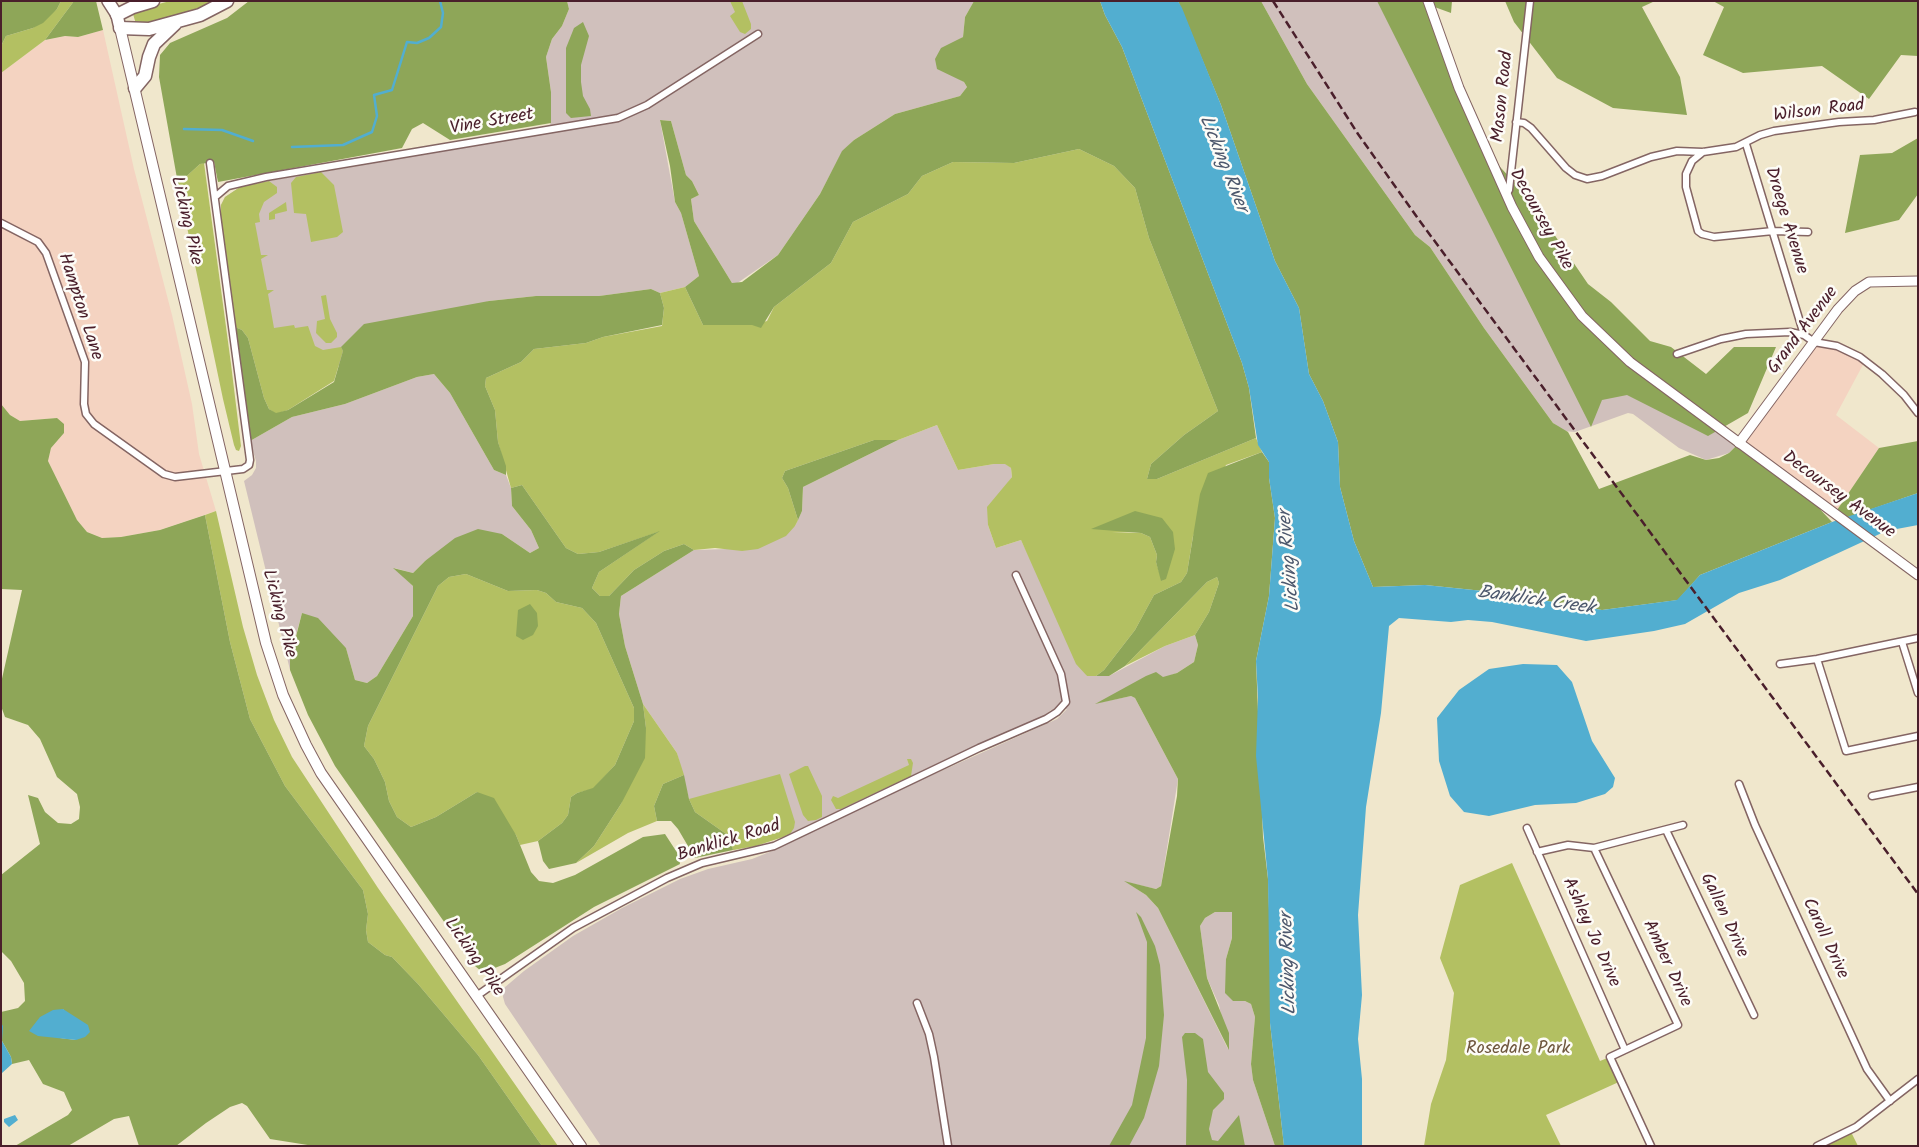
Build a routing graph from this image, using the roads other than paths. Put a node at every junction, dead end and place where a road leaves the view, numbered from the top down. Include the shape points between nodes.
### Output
1 (108, 1) edge
2 (119, 1) edge
3 (153, 1) edge
4 (227, 1) edge
5 (1428, 1) edge
6 (1530, 1) edge
7 (181, 21) junction
8 (118, 22) junction
9 (758, 34) dead end
10 (135, 88) junction
11 (1915, 112) dead end
12 (1516, 122) junction
13 (1746, 144) junction
14 (1703, 152) junction
15 (210, 163) dead end
16 (1506, 195) junction
17 (215, 197) junction
18 (1, 223) edge
19 (1773, 231) junction
20 (1808, 232) dead end
21 (1918, 281) edge
22 (1804, 335) junction
23 (1814, 342) junction
24 (1677, 354) dead end
25 (1918, 413) edge
26 (1739, 443) junction
27 (225, 472) junction
28 (1914, 572) edge
29 (1016, 575) dead end
30 (1918, 638) edge
31 (1902, 642) junction
32 (1817, 659) junction
33 (1780, 664) dead end
34 (1918, 693) edge
35 (1918, 736) edge
36 (1740, 784) dead end
37 (1918, 787) edge
38 (1872, 796) dead end
39 (1683, 825) dead end
40 (1527, 828) dead end
41 (1666, 830) junction
42 (1594, 848) junction
43 (1537, 852) junction
44 (478, 995) junction
45 (917, 1003) dead end
46 (1754, 1015) dead end
47 (1625, 1050) junction
48 (1918, 1079) edge
49 (1890, 1101) junction
50 (581, 1146) edge
51 (948, 1146) edge
52 (1651, 1146) edge
53 (1817, 1146) edge

1 - 8 highway, Licking Pike
2 - 8 highway, Licking Pike
3 - 8 highway via 133,7
4 - 7 highway
5 - 16 main road, Decoursey Pike via 1459,88
6 - 12 street, Mason Road
7 - 8 highway via 149,29
7 - 10 highway via 165,31 154,44 145,76
8 - 10 main road, Licking Pike
9 - 17 street, Vine Street via 647,105 618,118 256,179 228,186
10 - 27 main road, Licking Pike
11 - 13 street, Wilson Road via 1774,131
12 - 14 street, Wilson Road via 1531,128 1566,168 1587,179 1676,151
12 - 16 street, Mason Road
13 - 14 street, Wilson Road
13 - 19 street, Droege Avenue
14 - 19 street via 1692,161 1686,174 1686,187 1698,231 1714,237
15 - 17 street
16 - 26 main road, Decoursey Pike via 1539,257 1582,316 1630,362
17 - 27 street, Hampton Lane via 250,460 246,468
18 - 27 street, Hampton Lane via 38,242 46,253 85,362 84,404 86,414 94,424 164,474 188,478
19 - 20 street
19 - 22 street, Droege Avenue
21 - 23 main road, Grand Avenue via 1878,281 1862,286 1838,309
22 - 23 street
22 - 24 street via 1790,332 1746,334
23 - 25 street via 1837,346 1860,358 1882,374
23 - 26 main road, Grand Avenue
26 - 28 main road, Decoursey Avenue
27 - 44 main road, Licking Pike via 266,643 298,729 338,797
29 - 44 street, Banklick Road via 1061,674 1066,694 1063,707 1046,719 774,846 702,863 667,878 580,924
30 - 31 street
31 - 32 street
31 - 34 street
32 - 33 street
32 - 35 street via 1846,751
36 - 49 street, Caroll Drive via 1758,832 1867,1069
37 - 38 street
39 - 41 street
40 - 43 street, Ashley Jo Drive
41 - 42 street
41 - 46 street, Gallen Drive
42 - 43 street via 1568,845
42 - 47 street, Amber Drive via 1678,1025
43 - 47 street, Ashley Jo Drive
44 - 50 main road, Licking Pike
45 - 51 street via 933,1050
47 - 52 street, Amber Drive via 1610,1057
48 - 49 street
49 - 53 street via 1856,1127

